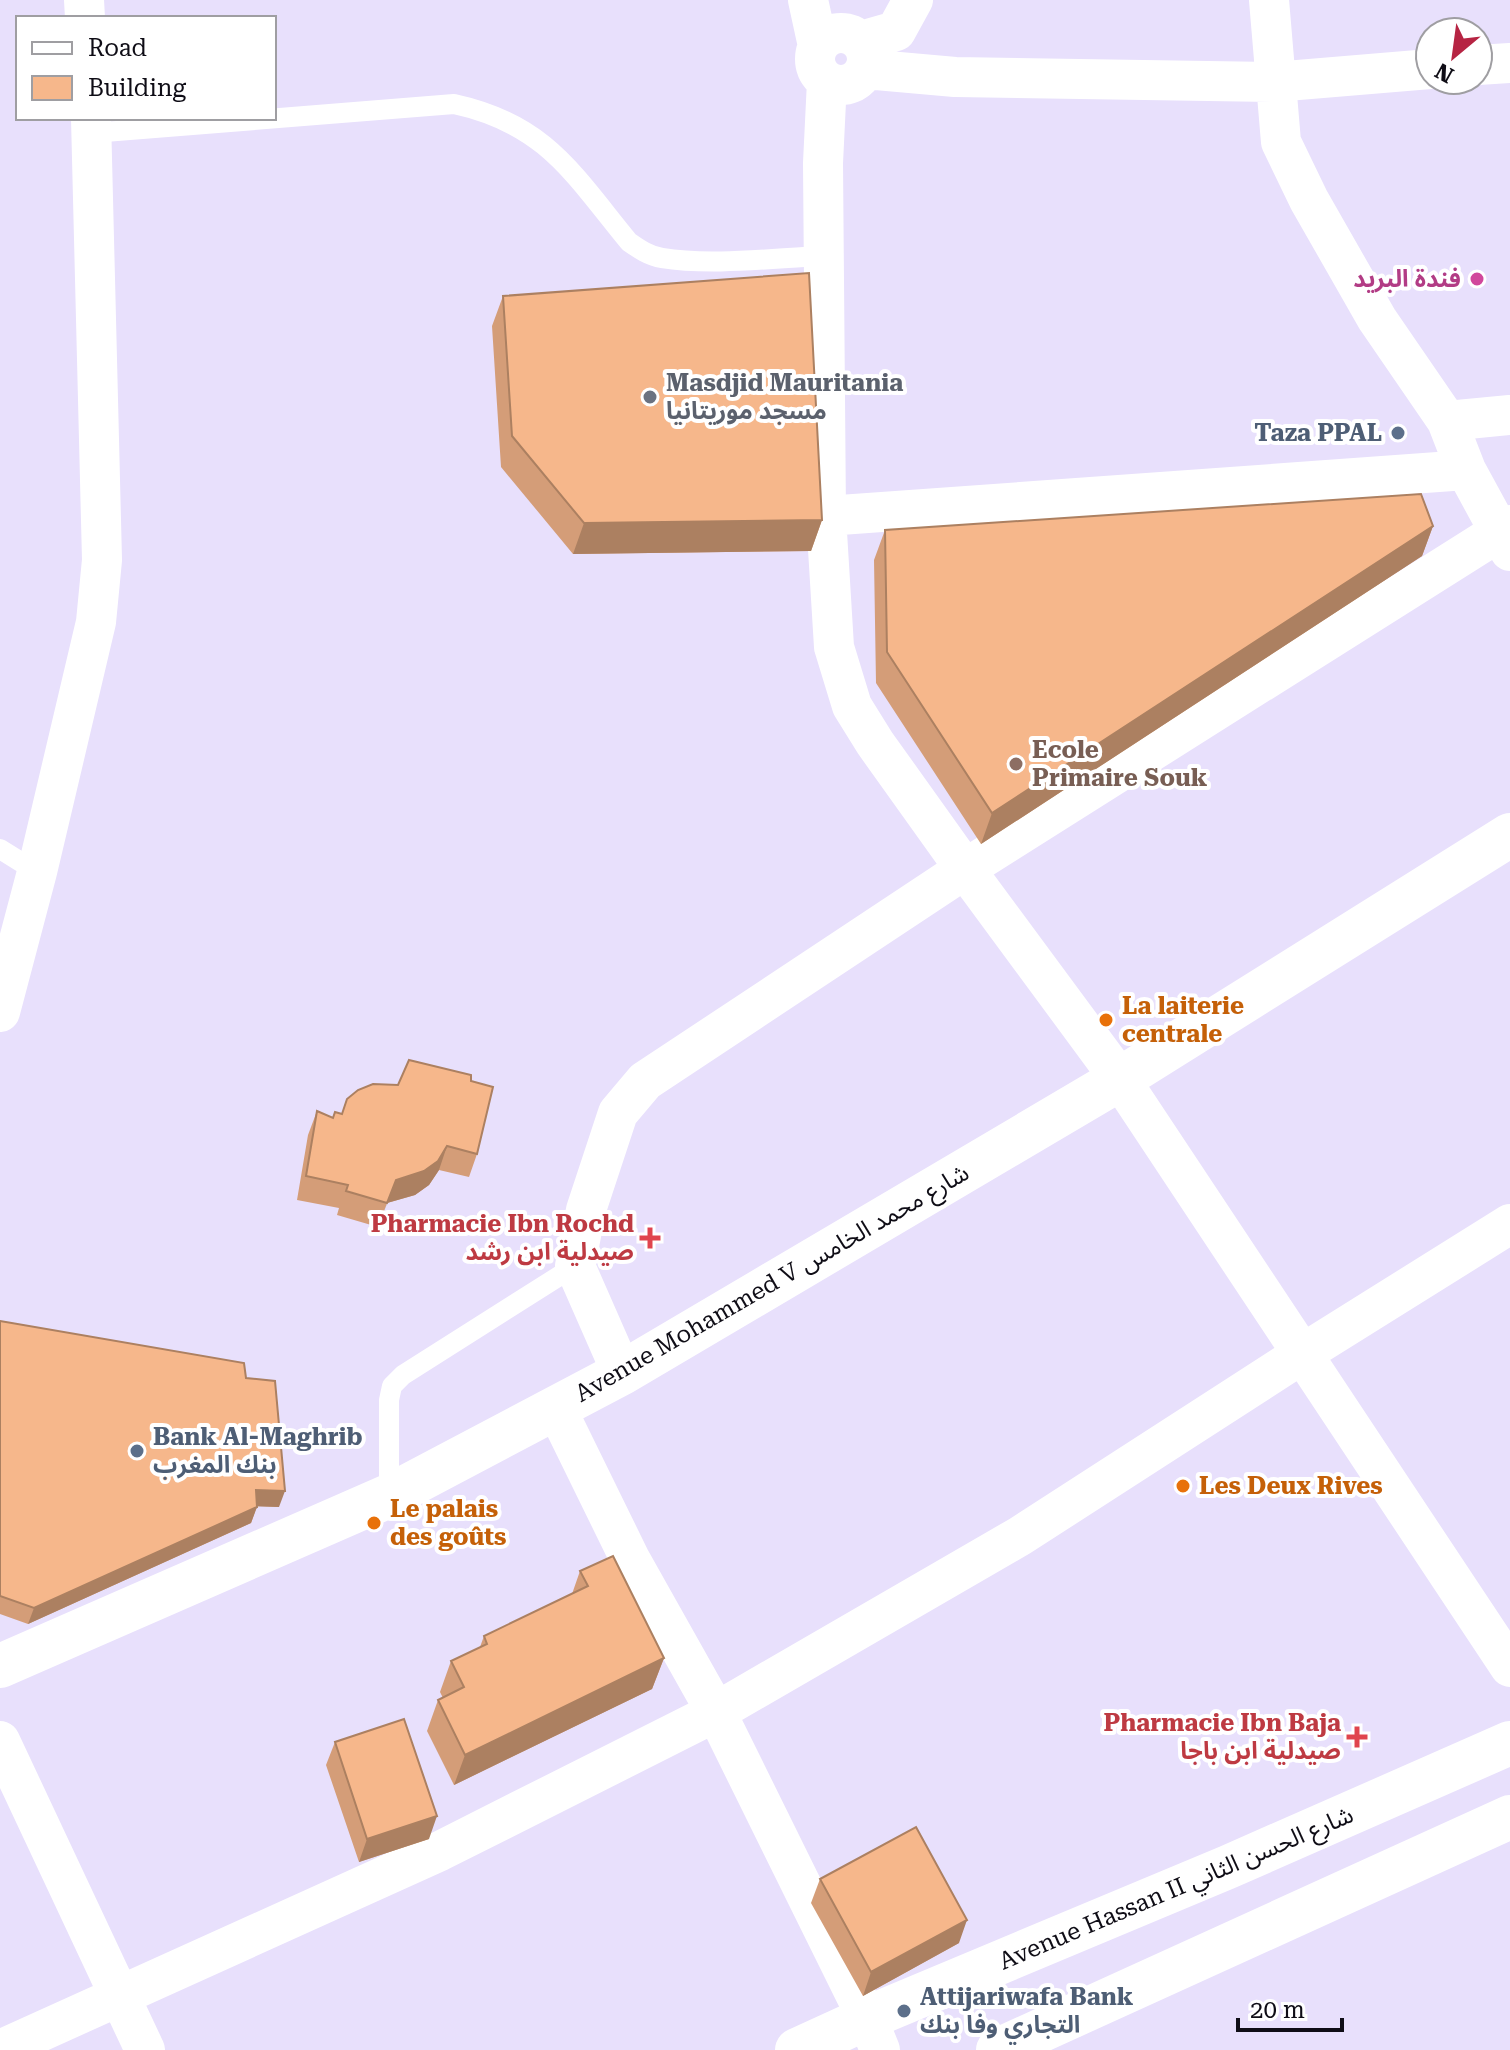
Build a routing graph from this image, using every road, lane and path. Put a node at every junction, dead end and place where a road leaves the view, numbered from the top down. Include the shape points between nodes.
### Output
1 (808, 0) edge
2 (913, 0) edge
3 (1269, 0) edge
4 (863, 55) junction
5 (822, 64) junction
6 (1414, 70) edge
7 (1274, 82) junction
8 (276, 114) edge
9 (177, 120) edge
10 (91, 125) edge
11 (824, 256) junction
12 (1510, 415) edge
13 (1447, 421) junction
14 (1466, 470) junction
15 (826, 516) junction
16 (1506, 535) edge
17 (1510, 835) edge
18 (0, 849) edge
19 (965, 869) junction
20 (37, 872) junction
21 (0, 1012) edge
22 (1120, 1079) junction
23 (1510, 1224) edge
24 (575, 1266) junction
25 (1302, 1354) junction
26 (622, 1373) junction
27 (556, 1408) junction
28 (389, 1496) junction
29 (0, 1666) edge
30 (1510, 1667) edge
31 (716, 1712) junction
32 (0, 1741) edge
33 (1510, 1743) edge
34 (1510, 1817) edge
35 (120, 1994) junction
36 (874, 2034) edge
37 (0, 2050) edge
38 (145, 2050) edge
39 (797, 2050) edge
40 (998, 2050) edge

1 - 5 street
2 - 4 street via 896,31
3 - 7 street
4 - 5 street via 849,34 835,33 822,41
4 - 7 street via 955,77
5 - 11 street
6 - 7 street
7 - 13 street via 1281,142 1309,200 1377,319
8 - 11 lane via 454,104 482,110 515,124 558,155 642,252 701,260
9 - 10 lane
10 - 20 street via 102,560 96,622
11 - 15 street
12 - 13 street
13 - 14 street
14 - 15 street
14 - 16 street
15 - 19 street via 834,647 852,706
16 - 19 street
17 - 22 street, Avenue Mohammed V شارع محمد الخامس
18 - 20 lane
19 - 22 street
19 - 24 street via 645,1081 618,1113 586,1210
20 - 21 street
22 - 25 street
22 - 26 street, Avenue Mohammed V شارع محمد الخامس
23 - 25 street
24 - 26 street
24 - 28 lane via 392,1386
25 - 30 street
25 - 31 street via 1020,1536
26 - 27 street, Avenue Mohammed V شارع محمد الخامس
27 - 28 street, Avenue Mohammed V شارع محمد الخامس
27 - 31 street via 630,1559
28 - 29 street, Avenue Mohammed V شارع محمد الخامس
31 - 35 street via 440,1851
31 - 36 street
32 - 35 street
33 - 36 street, Avenue Hassan II شارع الحسن الثاني via 1228,1867
34 - 40 street
35 - 37 street
35 - 38 street
36 - 39 street, Avenue Hassan II شارع الحسن الثاني

